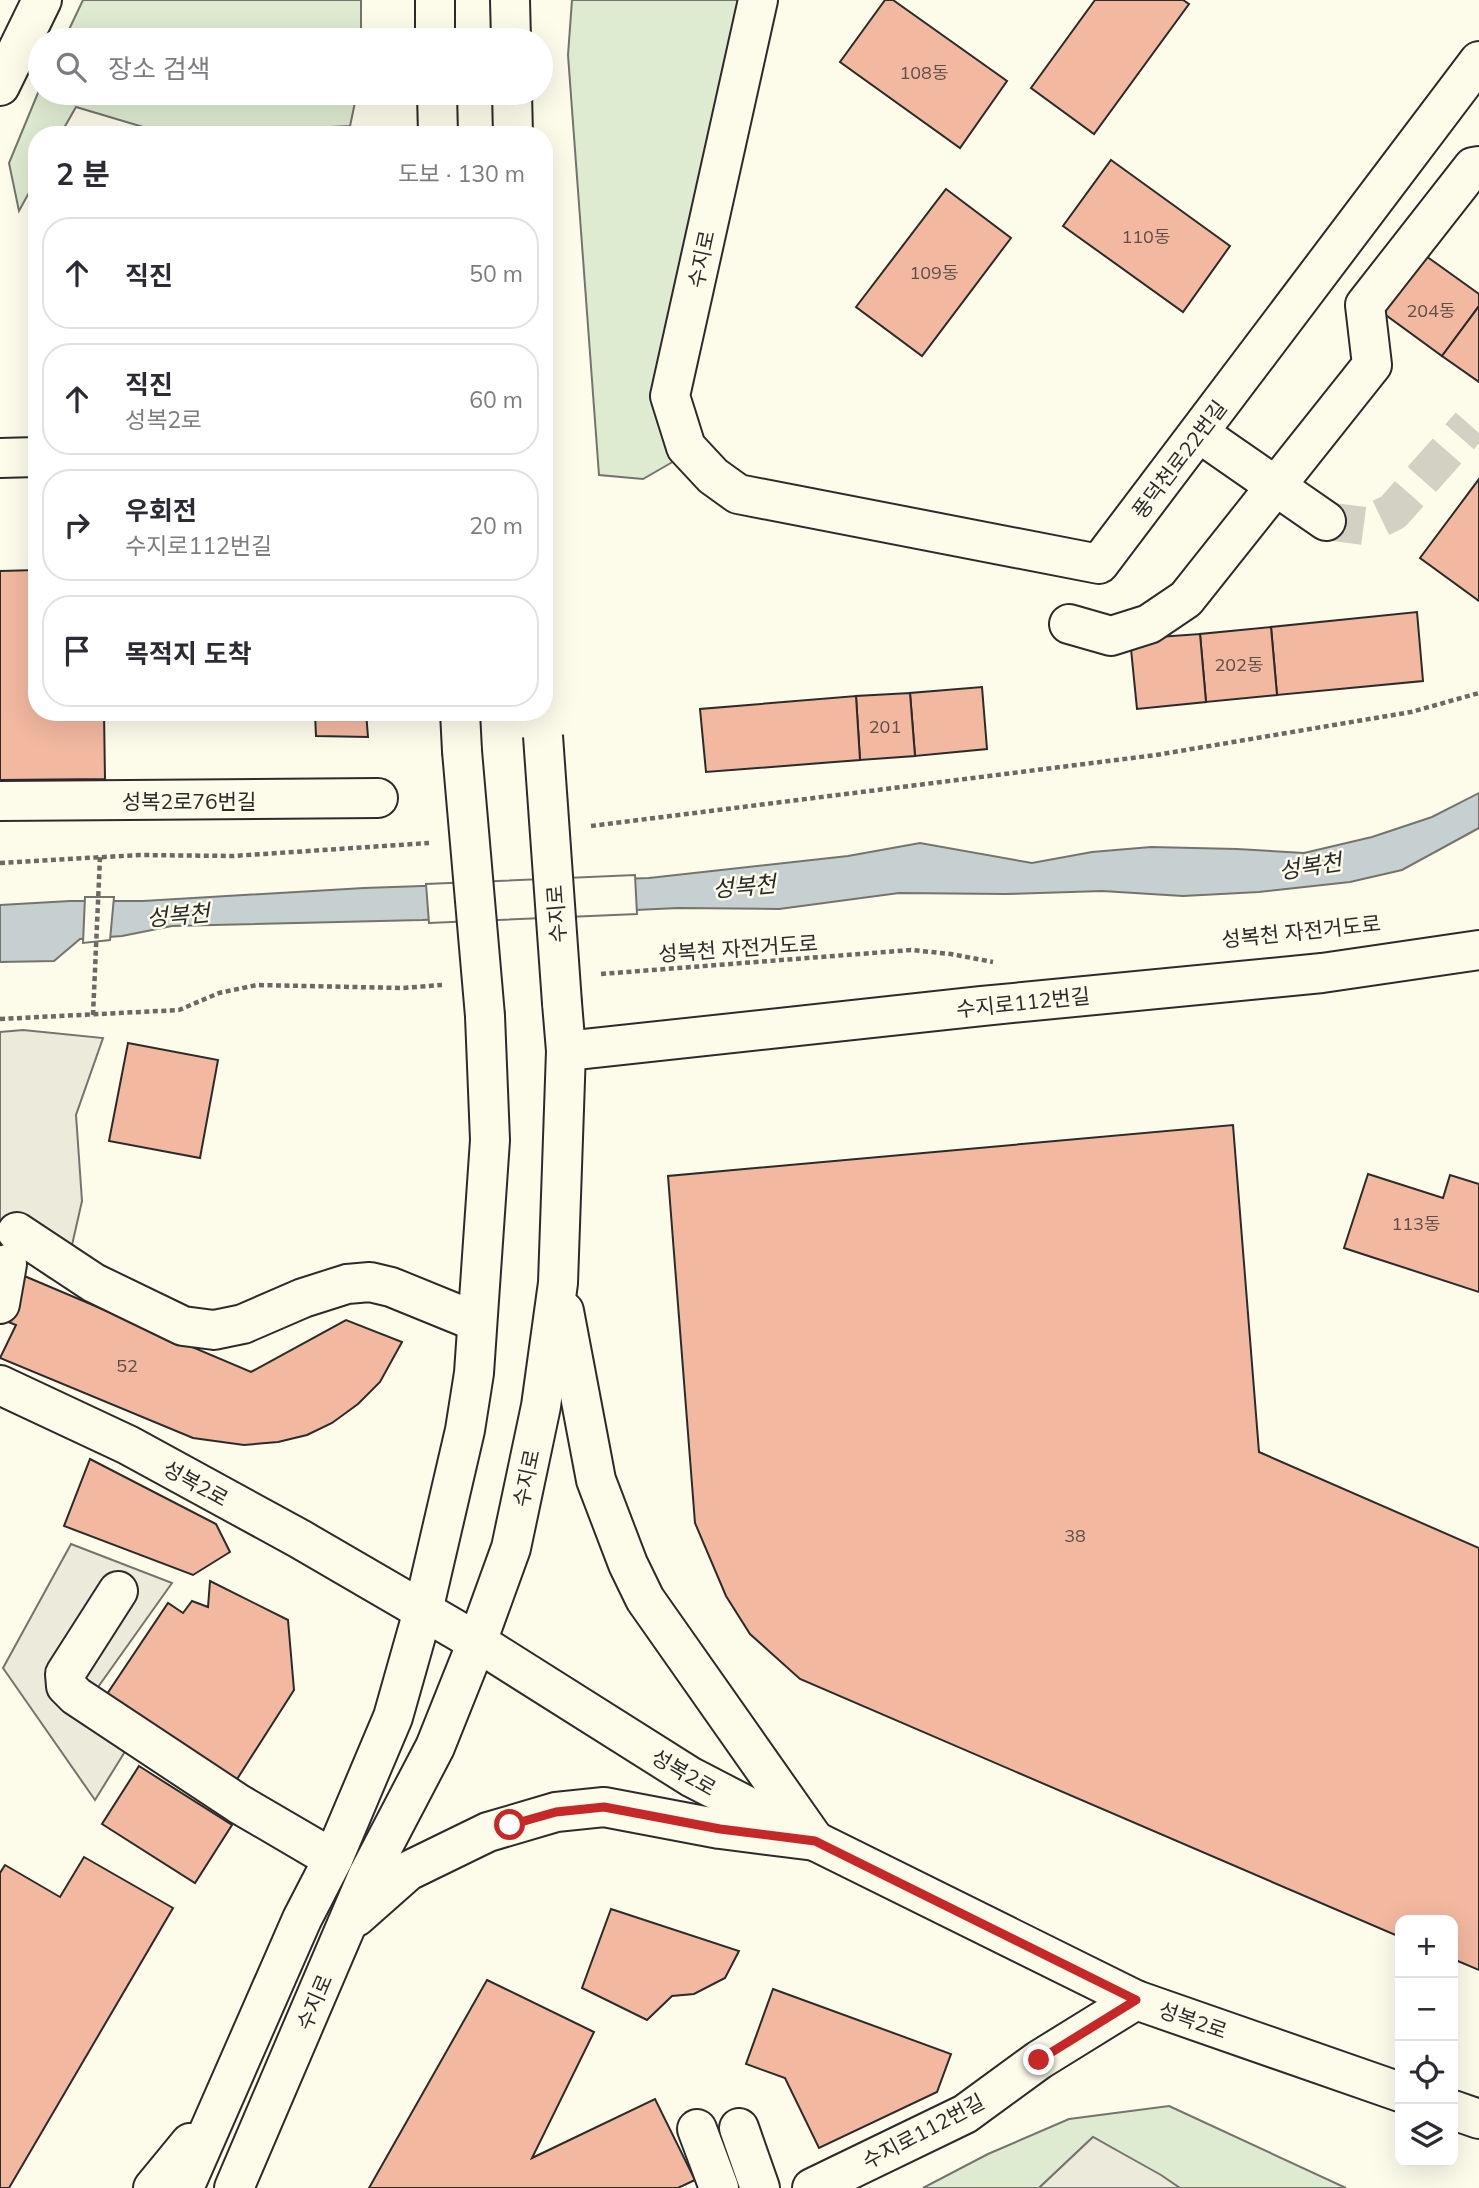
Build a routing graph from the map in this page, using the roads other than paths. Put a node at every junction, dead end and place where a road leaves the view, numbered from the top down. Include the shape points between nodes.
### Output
1 (42, 0) edge
2 (435, 0) edge
3 (510, 0) edge
4 (758, 0) edge
5 (28, 28) edge
6 (435, 28) edge
7 (511, 28) edge
8 (28, 29) edge
9 (1479, 61) edge
10 (0, 86) edge
11 (438, 105) edge
12 (512, 105) edge
13 (439, 126) edge
14 (513, 126) edge
15 (1479, 166) edge
16 (1199, 433) junction
17 (28, 457) edge
18 (0, 458) edge
19 (1276, 486) junction
20 (738, 494) joint
21 (1326, 522) tunnel mouth
22 (1069, 624) dead end
23 (460, 721) edge
24 (542, 724) edge
25 (378, 799) dead end
26 (0, 801) edge
27 (1479, 950) edge
28 (566, 1051) junction
29 (13, 1256) edge
30 (558, 1283) junction
31 (0, 1304) edge
32 (477, 1322) junction
33 (0, 1385) edge
34 (118, 1591) dead end
35 (423, 1611) junction
36 (477, 1642) junction
37 (815, 1841) junction
38 (333, 1858) junction
39 (346, 1926) junction
40 (1136, 2000) junction
41 (1395, 2090) edge
42 (222, 2103) junction
43 (1458, 2112) edge
44 (1479, 2119) edge
45 (739, 2128) dead end
46 (697, 2129) dead end
47 (153, 2188) edge
48 (184, 2188) edge
49 (233, 2188) edge
50 (719, 2188) edge
51 (760, 2188) edge
52 (812, 2188) edge

1 - 5 street
2 - 6 street
3 - 7 street
4 - 20 street, 수지로 via 670,396 686,447
8 - 10 street
9 - 16 street, 풍덕천로22번길
11 - 13 street
12 - 14 street
15 - 19 street via 1473,167 1365,305 1371,365
16 - 19 street
16 - 20 street, 풍덕천로22번길 via 1099,564
17 - 18 street
19 - 21 street
19 - 22 street via 1186,600 1149,624 1111,636
23 - 32 street, bridge via 485,1016 490,1140
24 - 28 street, 수지로, bridge
25 - 26 street, 성복2로76번길
27 - 28 street, 수지로112번길 via 1322,973
28 - 30 street, 수지로
29 - 31 street
29 - 32 street via 94,1283 183,1326 214,1330 243,1324 303,1298 370,1282
30 - 36 street, 수지로 via 541,1406 511,1548
30 - 37 street via 596,1480 628,1564 665,1630
32 - 35 street via 465,1430
33 - 35 street, 성복2로 via 128,1445
34 - 38 street via 65,1674 66,1686 228,1797
35 - 36 street, 성복2로
35 - 38 street via 393,1717
36 - 37 street, 성복2로 via 691,1777
36 - 39 street, 수지로 via 435,1747
37 - 39 street via 604,1807 556,1812 488,1832 408,1871
37 - 40 street, 성복2로
38 - 42 street
39 - 49 street, 수지로
40 - 41 street, 성복2로
40 - 52 street, 수지로112번길 via 1039,2060 965,2114
42 - 47 street
42 - 48 street
43 - 44 street
45 - 51 street
46 - 50 street

